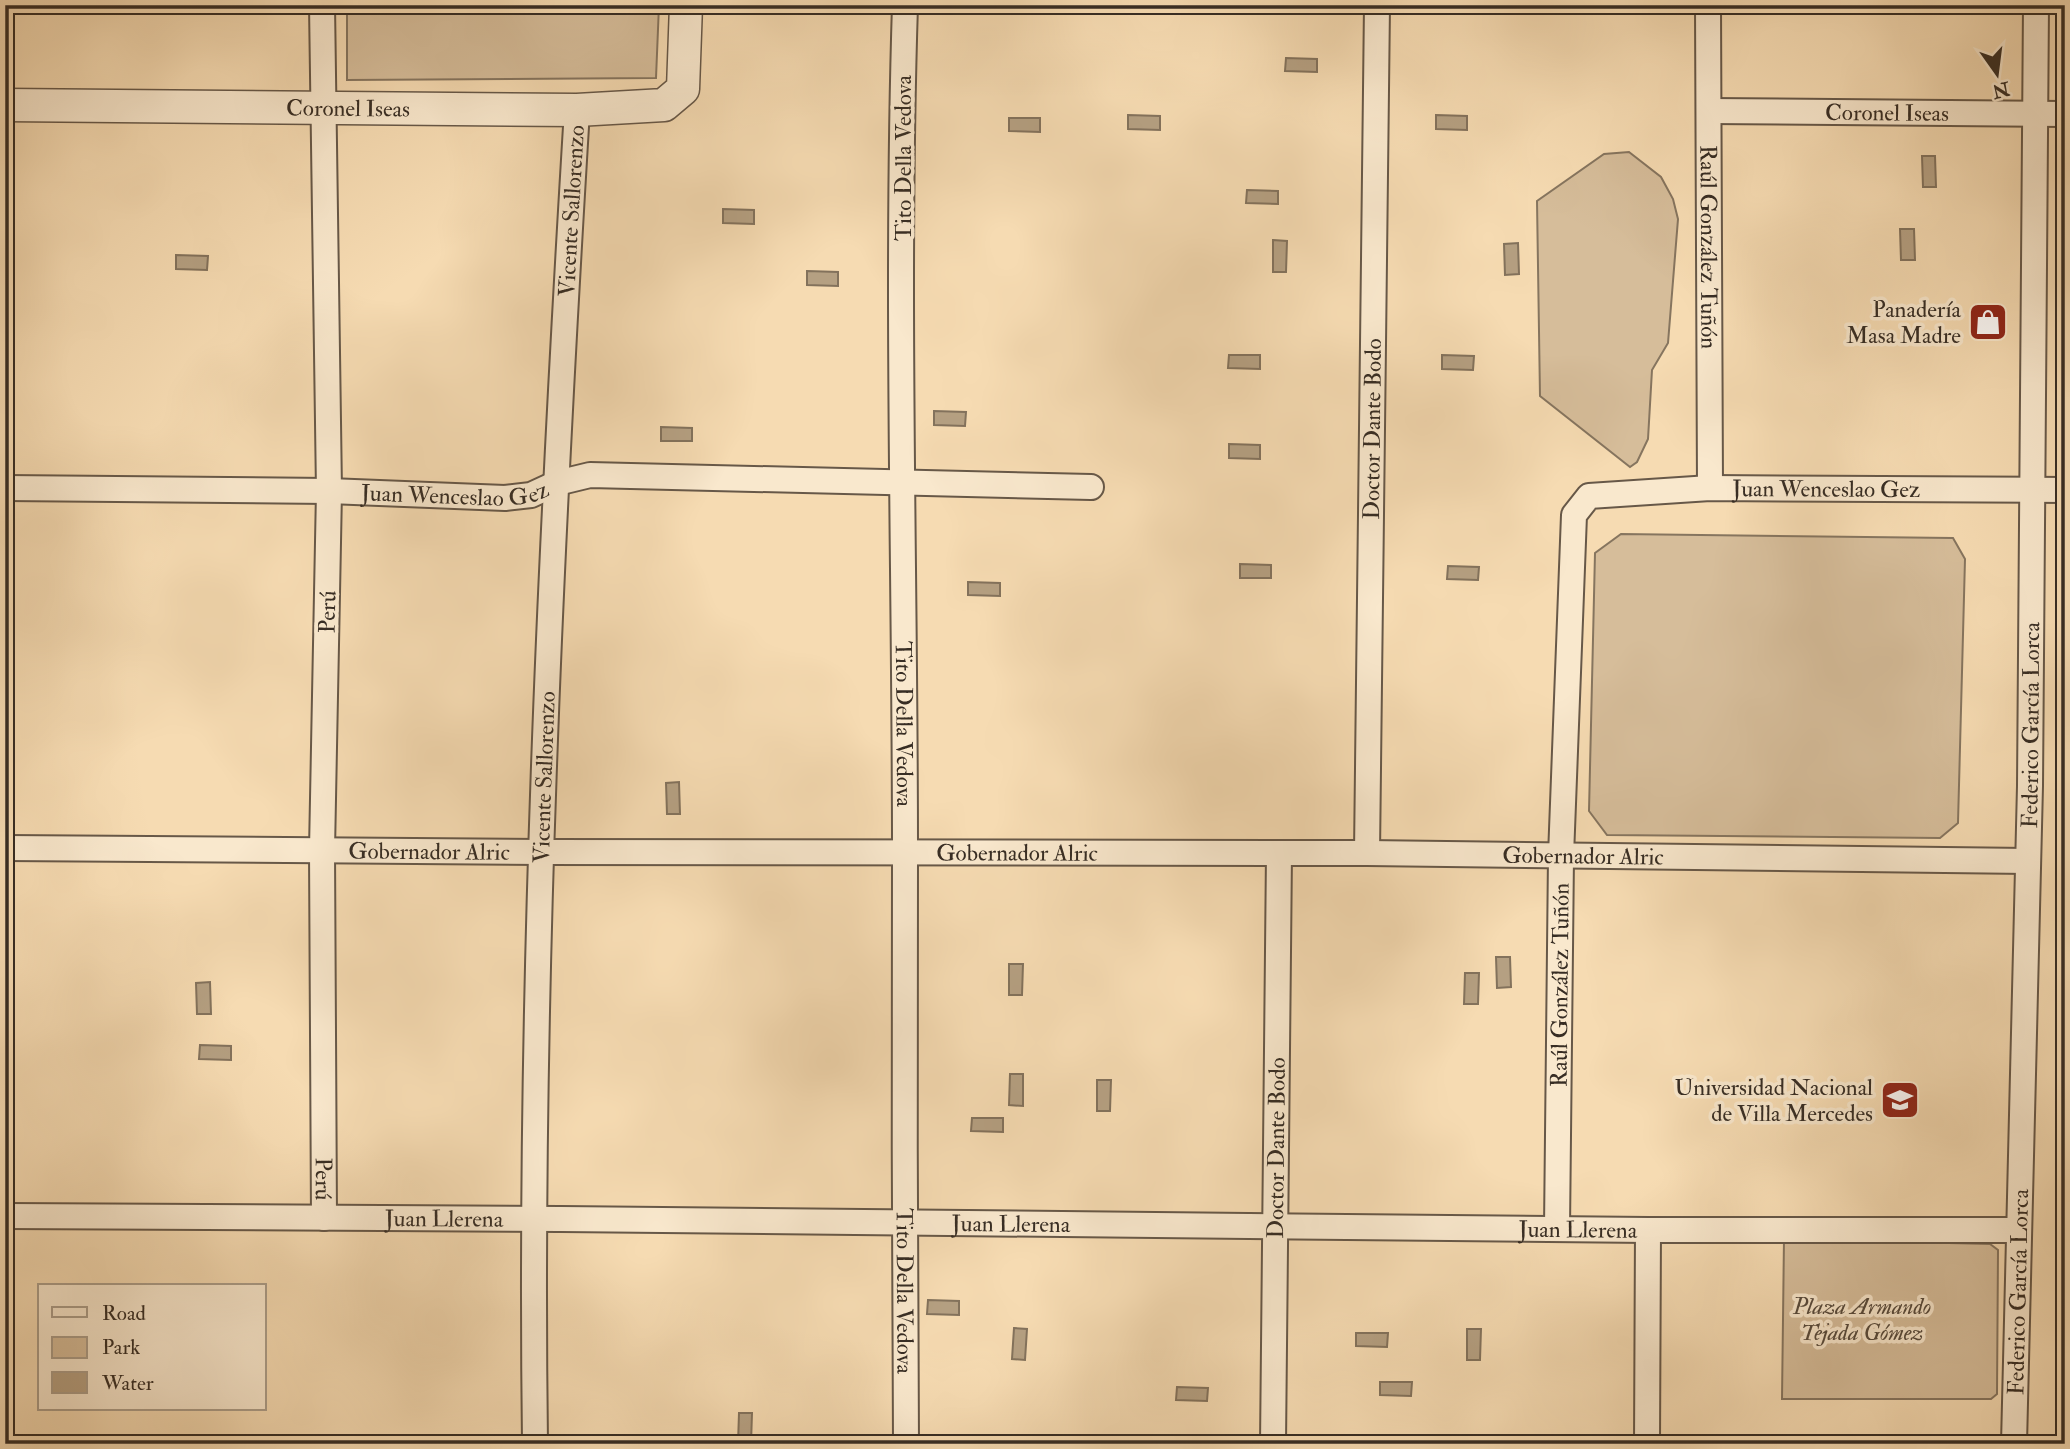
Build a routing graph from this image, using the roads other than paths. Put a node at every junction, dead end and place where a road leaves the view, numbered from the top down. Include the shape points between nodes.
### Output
1 (322, 5) edge
2 (686, 5) edge
3 (905, 5) edge
4 (1377, 5) edge
5 (1708, 5) edge
6 (2036, 5) edge
7 (5, 104) edge
8 (323, 107) junction
9 (577, 110) junction
10 (1709, 111) junction
11 (2035, 114) junction
12 (2065, 114) edge
13 (901, 481) junction
14 (556, 484) junction
15 (1091, 487) dead end
16 (5, 488) edge
17 (1710, 488) junction
18 (2033, 489) junction
19 (2065, 489) edge
20 (329, 491) junction
21 (1589, 496) joint
22 (5, 848) edge
23 (323, 850) junction
24 (542, 852) junction
25 (905, 853) junction
26 (1279, 853) junction
27 (1367, 853) junction
28 (1561, 856) junction
29 (2028, 861) junction
30 (5, 1216) edge
31 (324, 1218) junction
32 (532, 1218) junction
33 (903, 1223) junction
34 (1274, 1226) junction
35 (1557, 1228) junction
36 (1648, 1230) junction
37 (2018, 1230) junction
38 (534, 1444) edge
39 (906, 1444) edge
40 (1273, 1444) edge
41 (1647, 1444) edge
42 (2014, 1444) edge

1 - 8 street, Perú
2 - 9 street, Coronel Iseas via 683,89 664,105
3 - 13 street, Tito Della Vedova
4 - 27 street, Doctor Dante Bodo
5 - 10 street, Raúl González Tuñón
6 - 11 street, Federico García Lorca
7 - 8 street, Coronel Iseas
8 - 9 street, Coronel Iseas
8 - 20 street, Perú
9 - 14 street, Vicente Sallorenzo
10 - 11 street, Coronel Iseas
10 - 17 street, Raúl González Tuñón
11 - 12 street, Coronel Iseas
11 - 18 street, Federico García Lorca
13 - 14 street, Juan Wenceslao Gez via 590,475
13 - 15 street, Juan Wenceslao Gez
13 - 25 street, Tito Della Vedova
14 - 20 street, Juan Wenceslao Gez via 531,495 505,498
14 - 24 street, Vicente Sallorenzo
16 - 20 street, Juan Wenceslao Gez
17 - 18 street, Juan Wenceslao Gez
17 - 21 street, Juan Wenceslao Gez
18 - 19 street, Juan Wenceslao Gez
18 - 29 street, Federico García Lorca
20 - 23 street, Perú
21 - 28 street, Raúl González Tuñón via 1574,515
22 - 23 street, Gobernador Alric
23 - 24 street, Gobernador Alric
23 - 31 street, Perú
24 - 25 street, Gobernador Alric
24 - 32 street, Vicente Sallorenzo
25 - 26 street, Gobernador Alric
25 - 33 street, Tito Della Vedova
26 - 27 street, Gobernador Alric
26 - 34 street, Doctor Dante Bodo
27 - 28 street, Gobernador Alric
28 - 29 street, Gobernador Alric
28 - 35 street, Raúl González Tuñón
29 - 37 street, Federico García Lorca
30 - 31 street, Juan Llerena
31 - 32 street, Juan Llerena
32 - 33 street, Juan Llerena
32 - 38 street, Vicente Sallorenzo
33 - 34 street, Juan Llerena
33 - 39 street, Tito Della Vedova
34 - 35 street, Juan Llerena
34 - 40 street, Doctor Dante Bodo
35 - 36 street, Juan Llerena
36 - 37 street, Juan Llerena
36 - 41 street
37 - 42 street, Federico García Lorca

